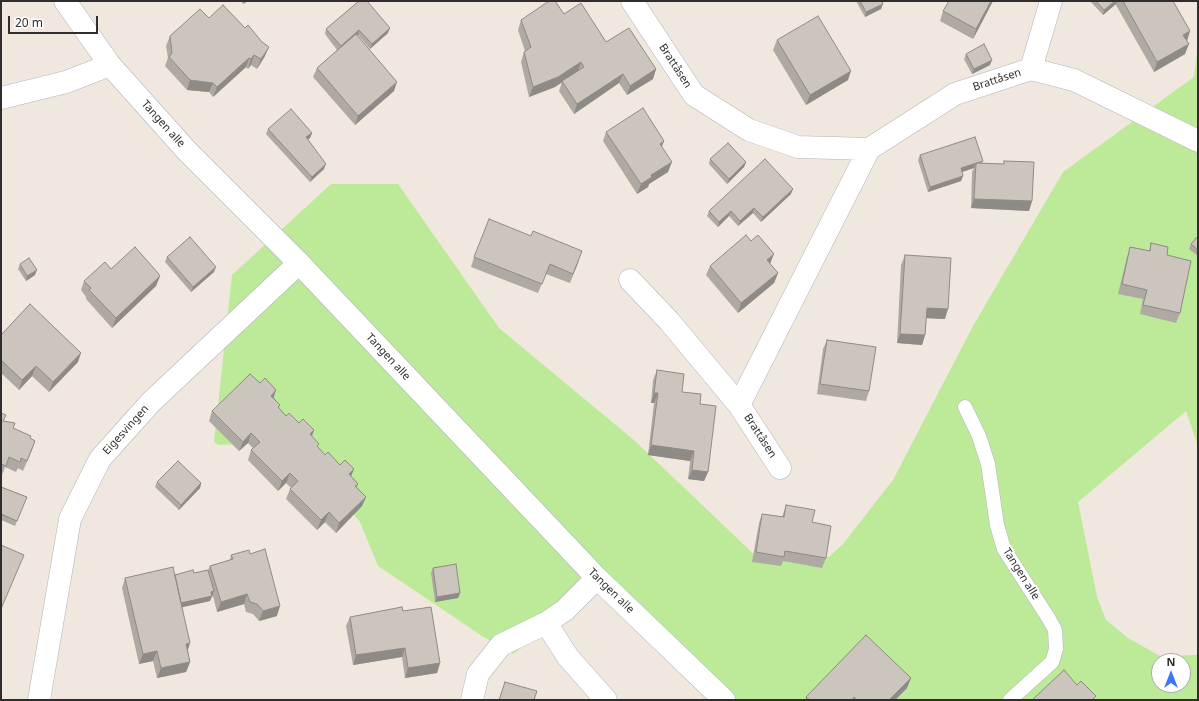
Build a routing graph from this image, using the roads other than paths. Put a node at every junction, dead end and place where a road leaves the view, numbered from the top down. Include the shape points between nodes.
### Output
1 (65, 1) edge
2 (632, 1) edge
3 (1051, 1) edge
4 (110, 65) junction
5 (1031, 69) junction
6 (1, 98) edge
7 (1198, 141) edge
8 (869, 149) junction
9 (299, 263) junction
10 (630, 280) dead end
11 (739, 405) junction
12 (965, 407) dead end
13 (780, 468) dead end
14 (597, 578) junction
15 (546, 623) junction
16 (39, 700) edge
17 (472, 700) edge
18 (606, 700) edge
19 (724, 700) edge
20 (1010, 700) edge

1 - 4 street, Tangen alle
2 - 8 street, Brattåsen via 694,95 749,130 798,147
3 - 5 street
4 - 6 street via 66,82
4 - 9 street, Tangen alle via 187,151
5 - 7 street, Brattåsen via 1074,80
5 - 8 street, Brattåsen via 955,94
8 - 11 street, Brattåsen
9 - 14 street, Tangen alle
9 - 16 street, Eigesvingen via 151,402 100,458 70,519
10 - 11 street, Brattåsen via 670,320
11 - 13 street, Brattåsen
12 - 20 lane, Tangen alle via 979,436 988,464 997,526 1004,549 1054,630 1056,649 1052,662
14 - 15 street via 565,610
14 - 19 street, Tangen alle
15 - 17 street via 501,645 478,674
15 - 18 street via 568,657

